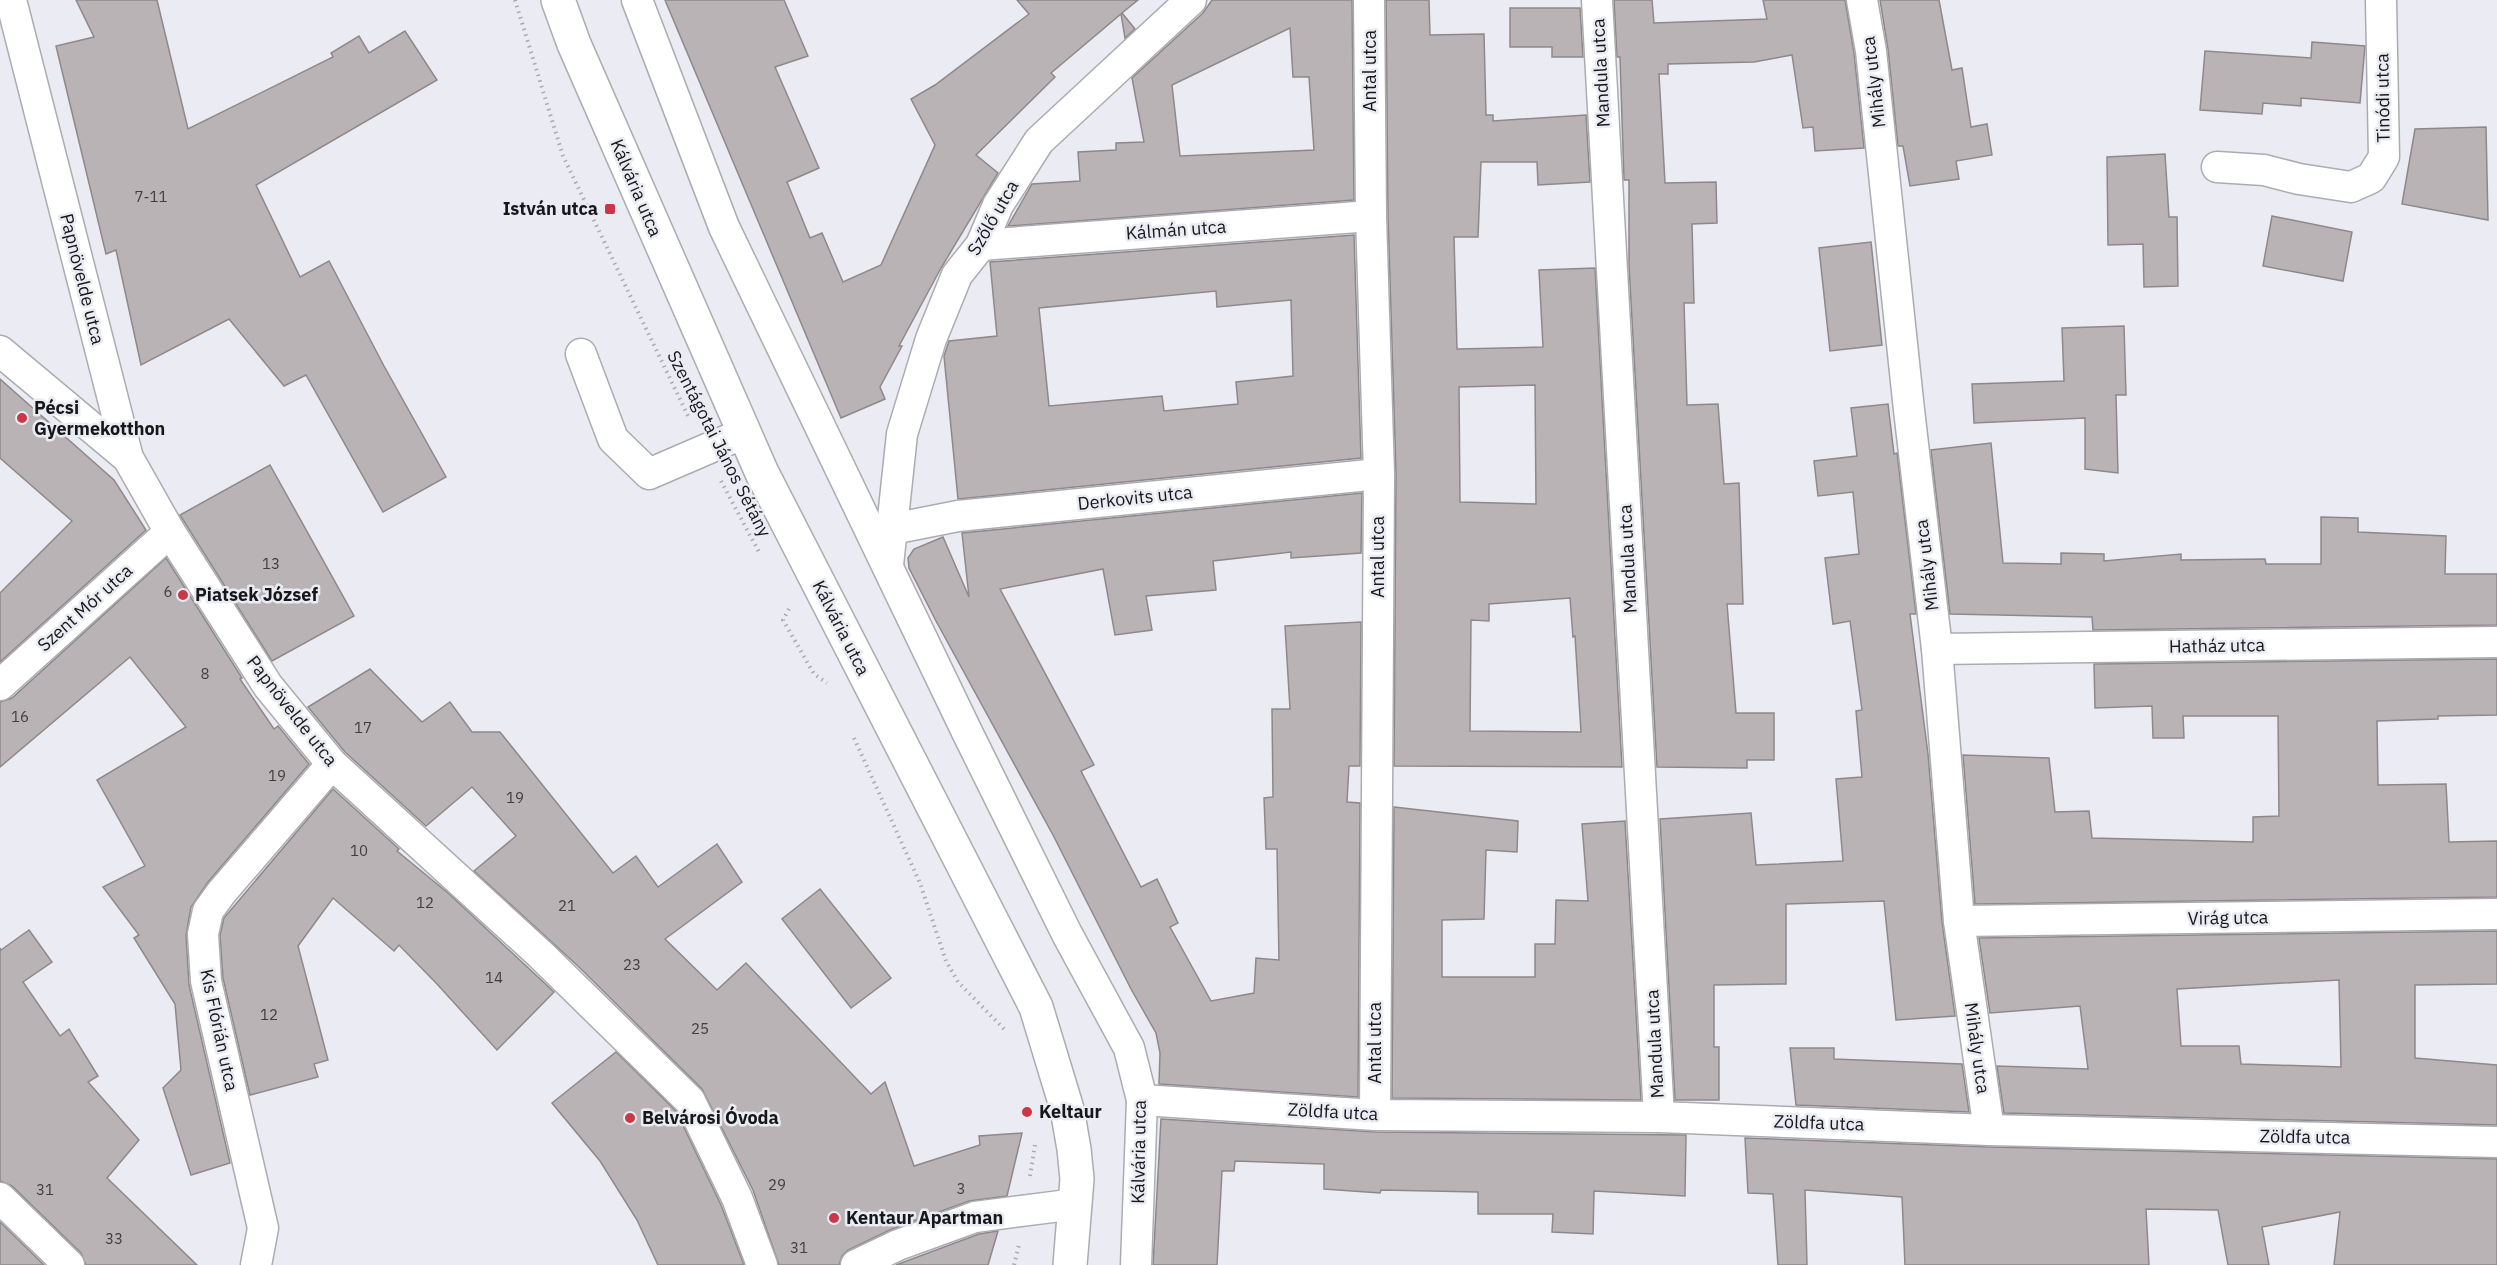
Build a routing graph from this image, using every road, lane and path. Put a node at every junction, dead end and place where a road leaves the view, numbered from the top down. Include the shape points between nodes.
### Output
1 (11, 0) edge
2 (515, 0) edge
3 (558, 0) edge
4 (637, 0) edge
5 (1191, 0) edge
6 (1369, 0) edge
7 (1597, 0) edge
8 (1862, 0) edge
9 (2381, 0) edge
10 (2217, 167) dead end
11 (1371, 216) junction
12 (981, 245) junction
13 (0, 351) edge
14 (581, 354) dead end
15 (744, 433) junction
16 (704, 450) junction
17 (128, 458) junction
18 (1379, 474) junction
19 (892, 529) junction
20 (170, 532) junction
21 (764, 560) dead end
22 (888, 565) junction
23 (791, 599) dead end
24 (2497, 642) edge
25 (1937, 649) junction
26 (0, 685) edge
27 (830, 687) dead end
28 (852, 734) dead end
29 (332, 765) junction
30 (2497, 914) edge
31 (1959, 921) junction
32 (1010, 1035) dead end
33 (1142, 1100) junction
34 (1375, 1115) junction
35 (1659, 1117) junction
36 (1989, 1130) junction
37 (1037, 1135) dead end
38 (2497, 1142) edge
39 (1028, 1187) dead end
40 (0, 1197) edge
41 (1076, 1204) junction
42 (69, 1265) edge
43 (256, 1265) edge
44 (762, 1265) edge
45 (856, 1265) edge
46 (1070, 1265) edge
47 (1136, 1265) edge

1 - 17 street, Papnövelde utca
2 - 16 path, Szentágotai János Sétány via 563,156
3 - 15 street, Kálvária utca
4 - 22 street, Kálvária utca via 724,227
5 - 12 street, Szőlő utca via 1039,141 998,205
6 - 11 street, Antal utca
7 - 35 street, Mandula utca
8 - 25 street, Mihály utca via 1871,51
9 - 10 street, Tinódi utca via 2384,157 2371,178 2350,187 2264,170
11 - 12 street, Kálmán utca
11 - 18 street, Antal utca
12 - 19 street, Szőlő utca via 957,275 931,339 902,434
13 - 17 street
14 - 16 street via 613,439 649,474
15 - 16 street
15 - 41 street, Kálvária utca via 1036,1007 1067,1109 1077,1179
16 - 21 path, Szentágotai János Sétány
17 - 20 street, Papnövelde utca
18 - 19 street, Derkovits utca via 958,516
18 - 34 street, Antal utca
19 - 22 street, Szőlő utca
20 - 26 street, Szent Mór utca
20 - 29 street, Papnövelde utca via 268,686
22 - 33 street, Kálvária utca via 1067,934 1129,1048
23 - 27 path via 783,620 814,674
24 - 25 street, Hatház utca
25 - 31 street, Mihály utca
28 - 32 path via 920,883 946,961 958,982
29 - 43 street, Kis Flórián utca via 221,893 208,911 203,934 206,981 263,1228
29 - 44 street, Papnövelde utca via 540,954 690,1101 737,1198
30 - 31 street, Virág utca
31 - 36 street, Mihály utca
33 - 34 street, Zöldfa utca
33 - 47 street, Kálvária utca
34 - 35 street, Zöldfa utca
35 - 36 street, Zöldfa utca
36 - 38 street, Zöldfa utca
37 - 39 path
40 - 42 street
41 - 45 street via 975,1217
41 - 46 street, Kálvária utca

